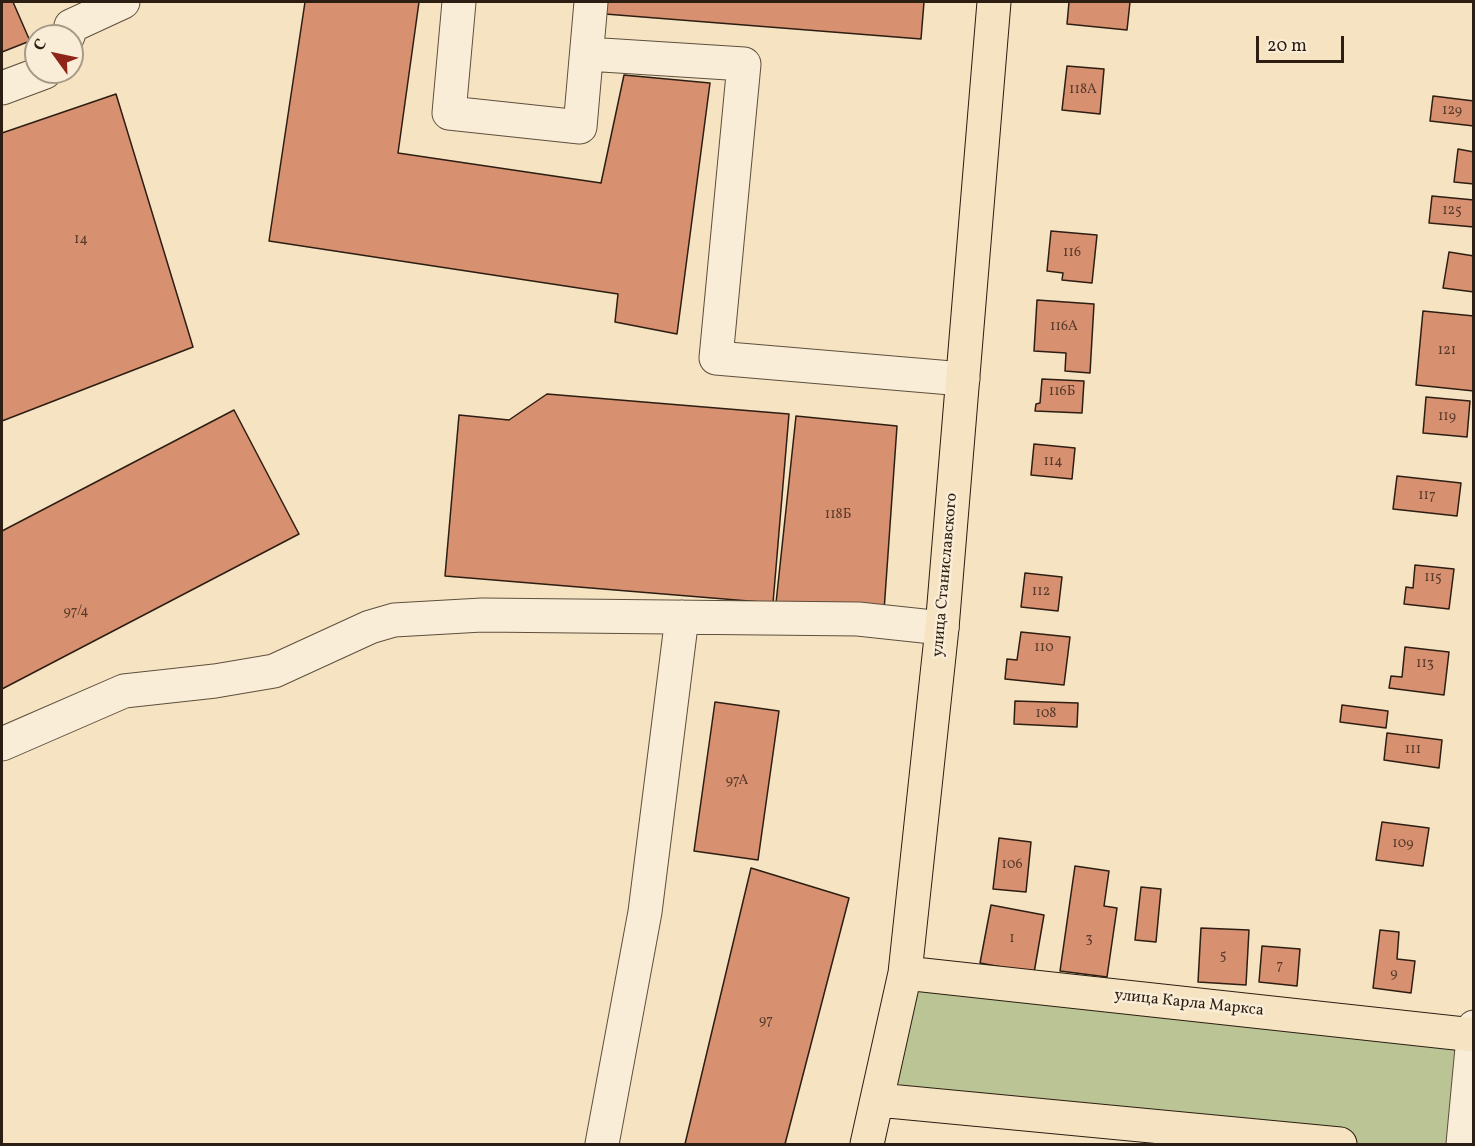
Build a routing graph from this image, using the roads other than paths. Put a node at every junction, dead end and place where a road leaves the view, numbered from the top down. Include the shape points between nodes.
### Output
1 (123, 2) edge
2 (459, 2) edge
3 (591, 2) edge
4 (994, 2) edge
5 (67, 21) edge
6 (587, 54) junction
7 (24, 80) edge
8 (2, 88) edge
9 (963, 379) junction
10 (682, 617) junction
11 (942, 628) junction
12 (2, 744) edge
13 (905, 973) junction
14 (1473, 1027) edge
15 (1473, 1035) edge
16 (878, 1100) junction
17 (603, 1144) edge
18 (867, 1144) edge
19 (1340, 1144) edge
20 (1463, 1144) edge

1 - 5 street
2 - 6 street via 449,113 580,127
3 - 6 street
4 - 9 main road, улица Станиславского
6 - 9 street via 744,64 716,358
7 - 8 street
9 - 11 main road, улица Станиславского
10 - 11 street via 858,619
10 - 12 street via 482,615 382,622 274,671 124,691
10 - 17 street via 645,912
11 - 13 main road, улица Станиславского
13 - 15 main road, улица Карла Маркса
13 - 16 main road, улица Станиславского
14 - 15 street
15 - 20 street
16 - 18 main road, улица Станиславского
16 - 19 main road

